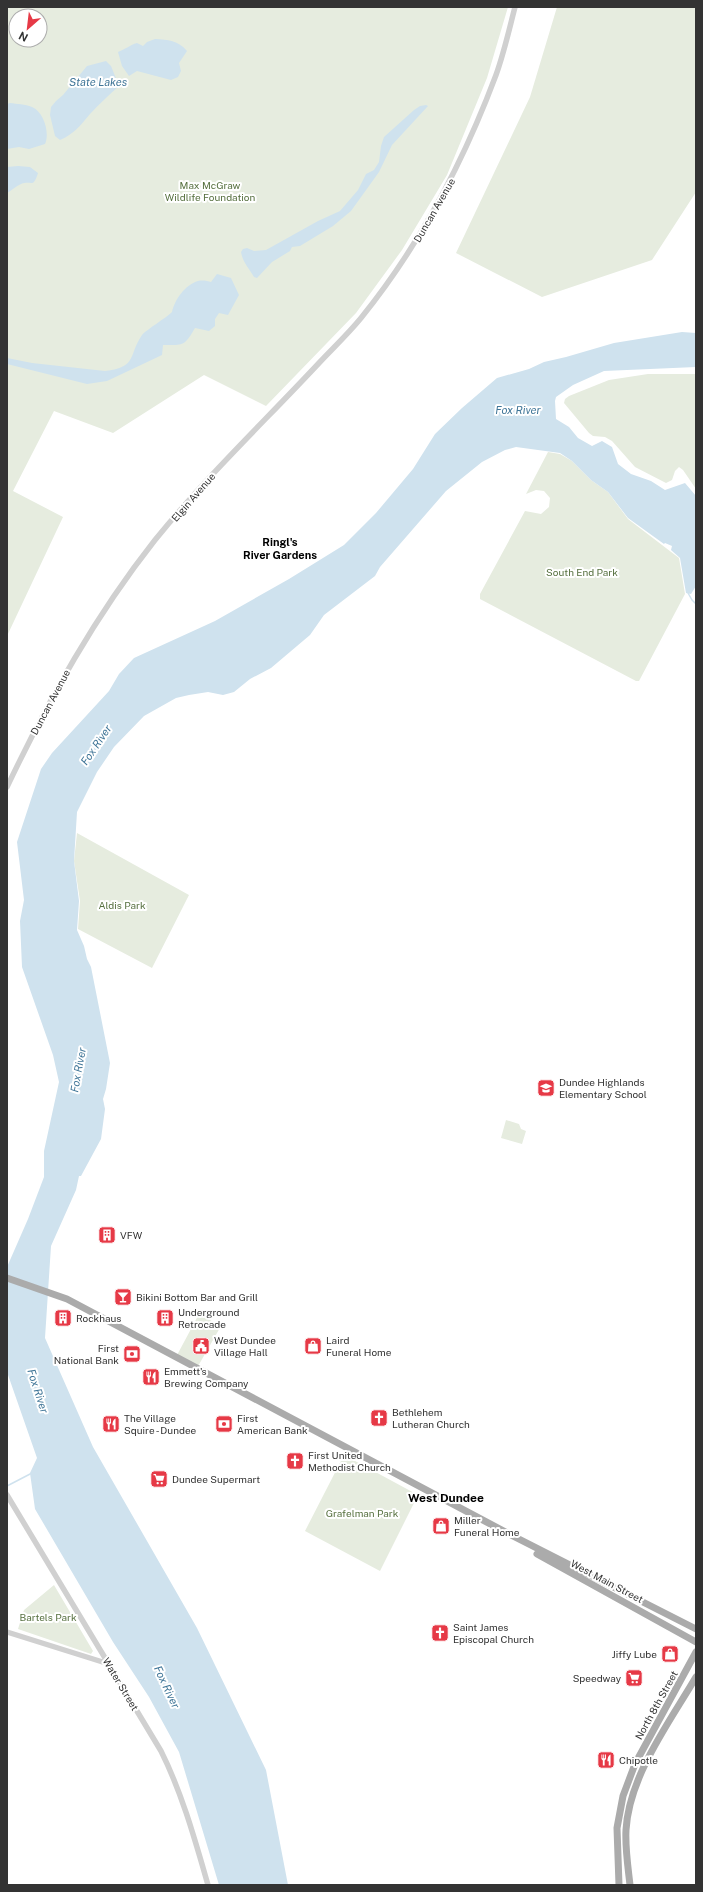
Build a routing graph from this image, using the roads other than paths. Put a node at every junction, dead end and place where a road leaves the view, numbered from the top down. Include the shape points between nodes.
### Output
1 (515, 7) edge
2 (300, 382) joint
3 (97, 621) joint
4 (7, 787) edge
5 (7, 1278) edge
6 (7, 1495) edge
7 (510, 1535) junction
8 (696, 1630) edge
9 (7, 1632) edge
10 (696, 1642) edge
11 (696, 1652) edge
12 (109, 1664) junction
13 (696, 1676) edge
14 (208, 1885) edge
15 (620, 1885) edge
16 (630, 1885) edge

1 - 2 street, Duncan Avenue via 496,73 475,128 452,179 425,228 360,320
2 - 3 street, Elgin Avenue via 182,508 132,570
3 - 4 street, Duncan Avenue via 56,689
5 - 7 main road, West Main Street via 56,1294
6 - 12 street, Water Street
7 - 8 main road, West Main Street
7 - 10 main road, West Main Street via 535,1553
9 - 12 street
11 - 15 main road, North 8th Street via 635,1764 623,1796 617,1828
12 - 14 street, Water Street via 159,1746 170,1769
13 - 16 main road, North 8th Street via 650,1755 634,1790 626,1830

